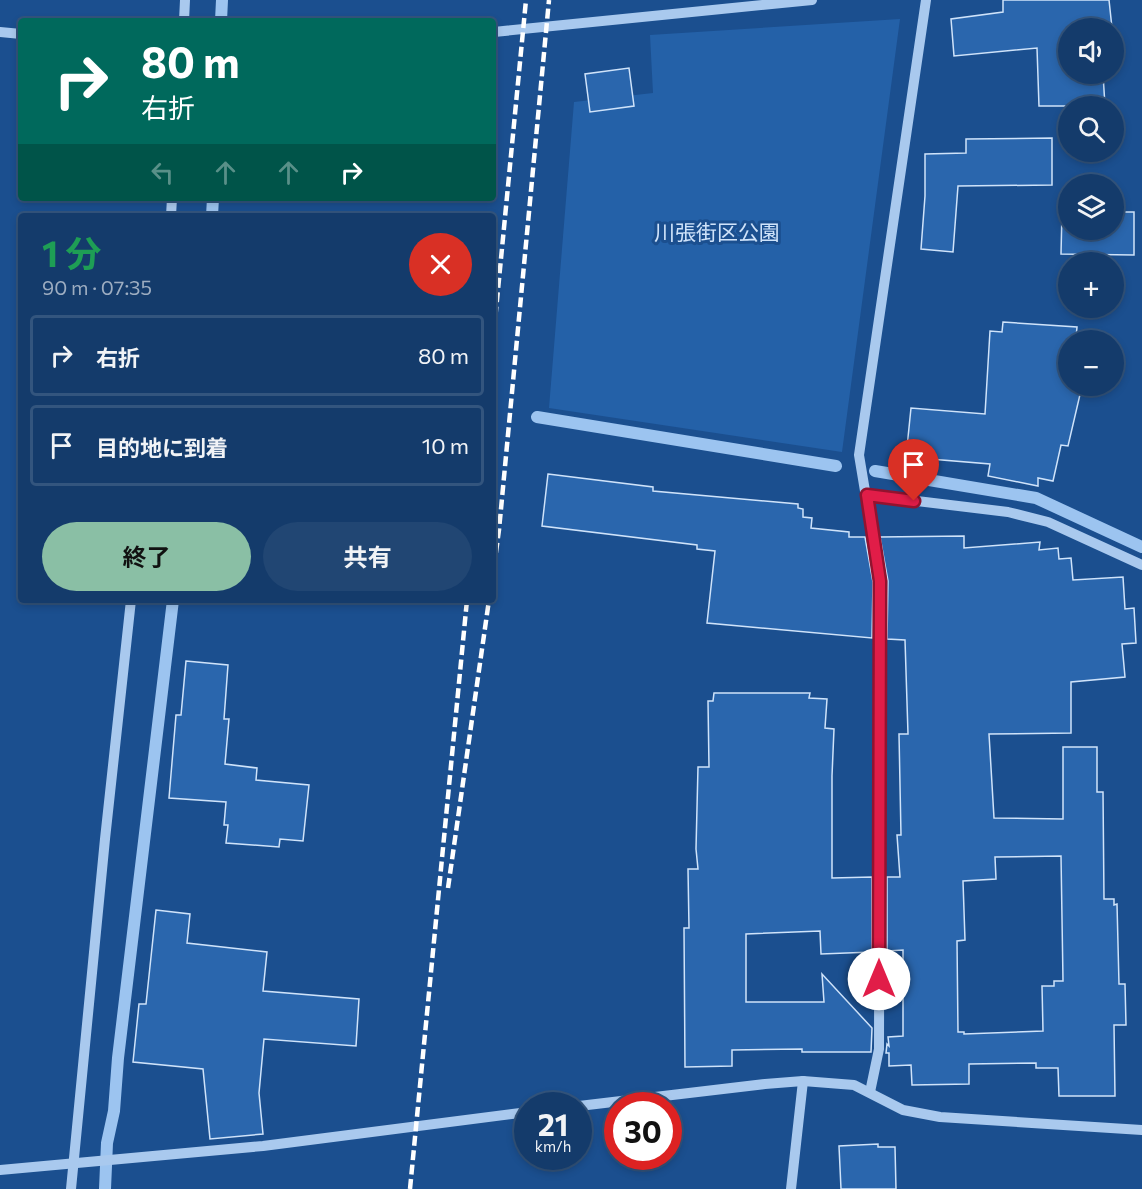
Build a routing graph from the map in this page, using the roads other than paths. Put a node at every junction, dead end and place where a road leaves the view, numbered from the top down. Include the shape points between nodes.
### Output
1 (185, 0) edge
2 (812, 0) edge
3 (926, 0) edge
4 (184, 18) edge
5 (0, 32) edge
6 (496, 32) edge
7 (18, 34) edge
8 (867, 495) junction
9 (1142, 565) edge
10 (131, 603) edge
11 (803, 1081) junction
12 (870, 1092) junction
13 (592, 1104) edge
14 (514, 1114) edge
15 (1142, 1130) edge
16 (73, 1162) junction
17 (0, 1170) edge
18 (71, 1189) edge
19 (791, 1189) edge

1 - 4 street
2 - 6 street
3 - 8 street via 859,454
5 - 7 street
8 - 9 street via 1008,512 1048,522
8 - 12 street via 880,581 879,1049
10 - 16 street
11 - 12 street via 854,1086
11 - 13 street
11 - 19 street
12 - 15 street via 903,1110 940,1117
14 - 16 street via 263,1146
16 - 17 street
16 - 18 street

